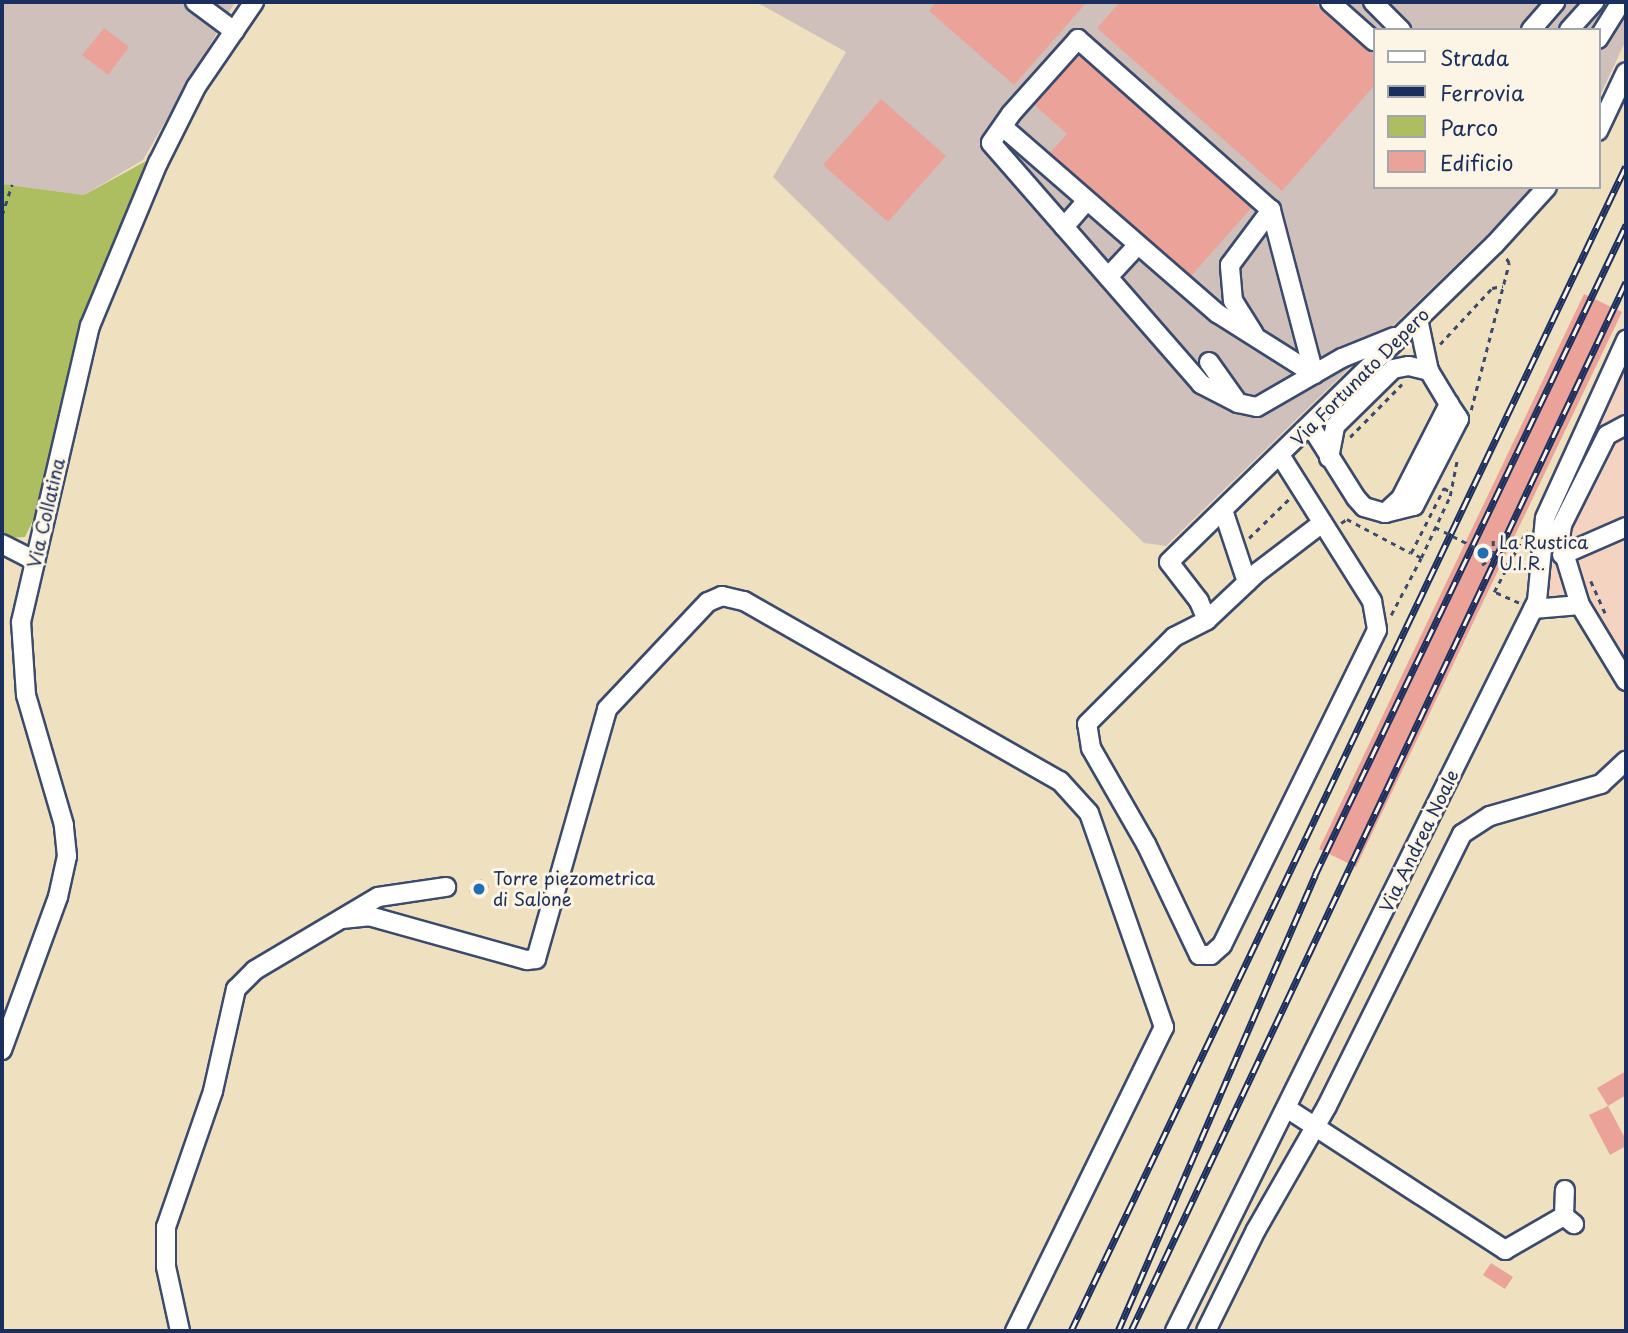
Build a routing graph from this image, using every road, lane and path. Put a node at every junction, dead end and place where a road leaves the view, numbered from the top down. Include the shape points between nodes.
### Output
1 (195, 2) edge
2 (254, 2) edge
3 (1330, 2) edge
4 (1555, 2) edge
5 (1594, 2) edge
6 (1622, 2) edge
7 (1372, 3) edge
8 (1399, 28) edge
9 (1533, 28) edge
10 (1571, 28) edge
11 (234, 31) junction
12 (1369, 36) edge
13 (1600, 36) edge
14 (1626, 72) edge
15 (1003, 127) junction
16 (1600, 127) edge
17 (1048, 173) dead end
18 (12, 185) dead end
19 (1545, 189) edge
20 (1032, 191) junction
21 (1084, 204) dead end
22 (1271, 210) junction
23 (2, 215) edge
24 (1064, 227) junction
25 (1496, 244) junction
26 (1134, 249) dead end
27 (1108, 277) junction
28 (1418, 319) junction
29 (1404, 334) junction
30 (1256, 338) junction
31 (1626, 340) edge
32 (1209, 362) dead end
33 (1429, 372) junction
34 (1314, 374) junction
35 (1238, 403) junction
36 (1469, 414) dead end
37 (1310, 425) junction
38 (1626, 425) edge
39 (1459, 452) dead end
40 (1280, 455) junction
41 (1329, 458) junction
42 (1449, 491) junction
43 (1223, 510) junction
44 (1435, 527) junction
45 (1626, 527) edge
46 (1325, 528) junction
47 (1524, 532) dead end
48 (1493, 537) dead end
49 (2, 544) edge
50 (1411, 553) junction
51 (1562, 555) junction
52 (1493, 556) junction
53 (1421, 558) junction
54 (35, 561) junction
55 (1508, 564) junction
56 (1482, 565) dead end
57 (1247, 582) junction
58 (1580, 605) junction
59 (1533, 608) junction
60 (1207, 620) junction
61 (1377, 630) junction
62 (1626, 681) edge
63 (1626, 761) edge
64 (446, 887) dead end
65 (342, 919) junction
66 (2, 1050) edge
67 (1288, 1109) junction
68 (1316, 1126) junction
69 (1565, 1190) dead end
70 (180, 1331) edge
71 (1015, 1331) edge
72 (1175, 1331) edge
73 (1206, 1331) edge

1 - 11 street
2 - 11 street, Via Collatina
3 - 12 street
4 - 9 street
5 - 10 street
6 - 13 street
7 - 8 street
7 - 12 street
11 - 54 street, Via Collatina via 196,87 158,163 90,326
14 - 16 street
15 - 20 street via 991,144
15 - 22 street via 1078,39
15 - 30 street via 1217,313
17 - 20 street
18 - 23 path
19 - 25 street, Via Fortunato Depero
20 - 24 street
21 - 24 street
22 - 30 street via 1230,265 1233,301
22 - 34 street
24 - 27 street
25 - 28 street, Via Fortunato Depero
25 - 36 path via 1509,263
26 - 27 street
27 - 35 street via 1201,384
28 - 29 street, Via Fortunato Depero
28 - 33 street
29 - 34 street
29 - 37 street, Via Fortunato Depero
30 - 34 street
31 - 59 street, Via Andrea Noale via 1545,518 1540,536 1540,586
32 - 35 street
33 - 41 street via 1409,366 1393,369 1335,426
33 - 41 street via 1449,404 1401,498 1385,513 1364,507
34 - 35 street via 1257,407
37 - 40 street, Via Fortunato Depero
37 - 41 street
38 - 51 street via 1607,435 1567,513 1560,540
39 - 42 path
40 - 43 street, Via Fortunato Depero
40 - 46 street
42 - 44 path
42 - 50 path via 1444,488
43 - 57 street
43 - 60 street, Via Fortunato Depero via 1169,562 1199,601
44 - 52 path, bridge
44 - 53 path
45 - 51 street
46 - 50 path via 1347,519
46 - 57 street
46 - 61 street via 1372,601
47 - 55 path
48 - 52 path
49 - 54 street
50 - 53 path
51 - 58 street
52 - 55 path, bridge
52 - 56 path
53 - 61 path via 1382,632
54 - 66 street, Via Collatina via 21,622 20,666 65,825 66,856 58,897
55 - 59 path via 1494,592
57 - 60 street
58 - 59 street
58 - 62 street
59 - 67 street, Via Andrea Noale
60 - 61 street via 1174,637 1095,712 1086,730 1091,748 1146,844 1194,951 1204,956 1222,944
63 - 68 street via 1601,784 1490,816 1462,835
64 - 65 street via 384,895
65 - 70 street via 256,970 234,993 213,1091 166,1227 166,1267
65 - 71 street via 369,916 536,959 607,709 708,602 722,596 744,601 1060,781 1089,813 1164,1027
67 - 68 street
67 - 72 street, Via Andrea Noale
68 - 69 street via 1505,1250 1569,1220
68 - 73 street via 1256,1230

